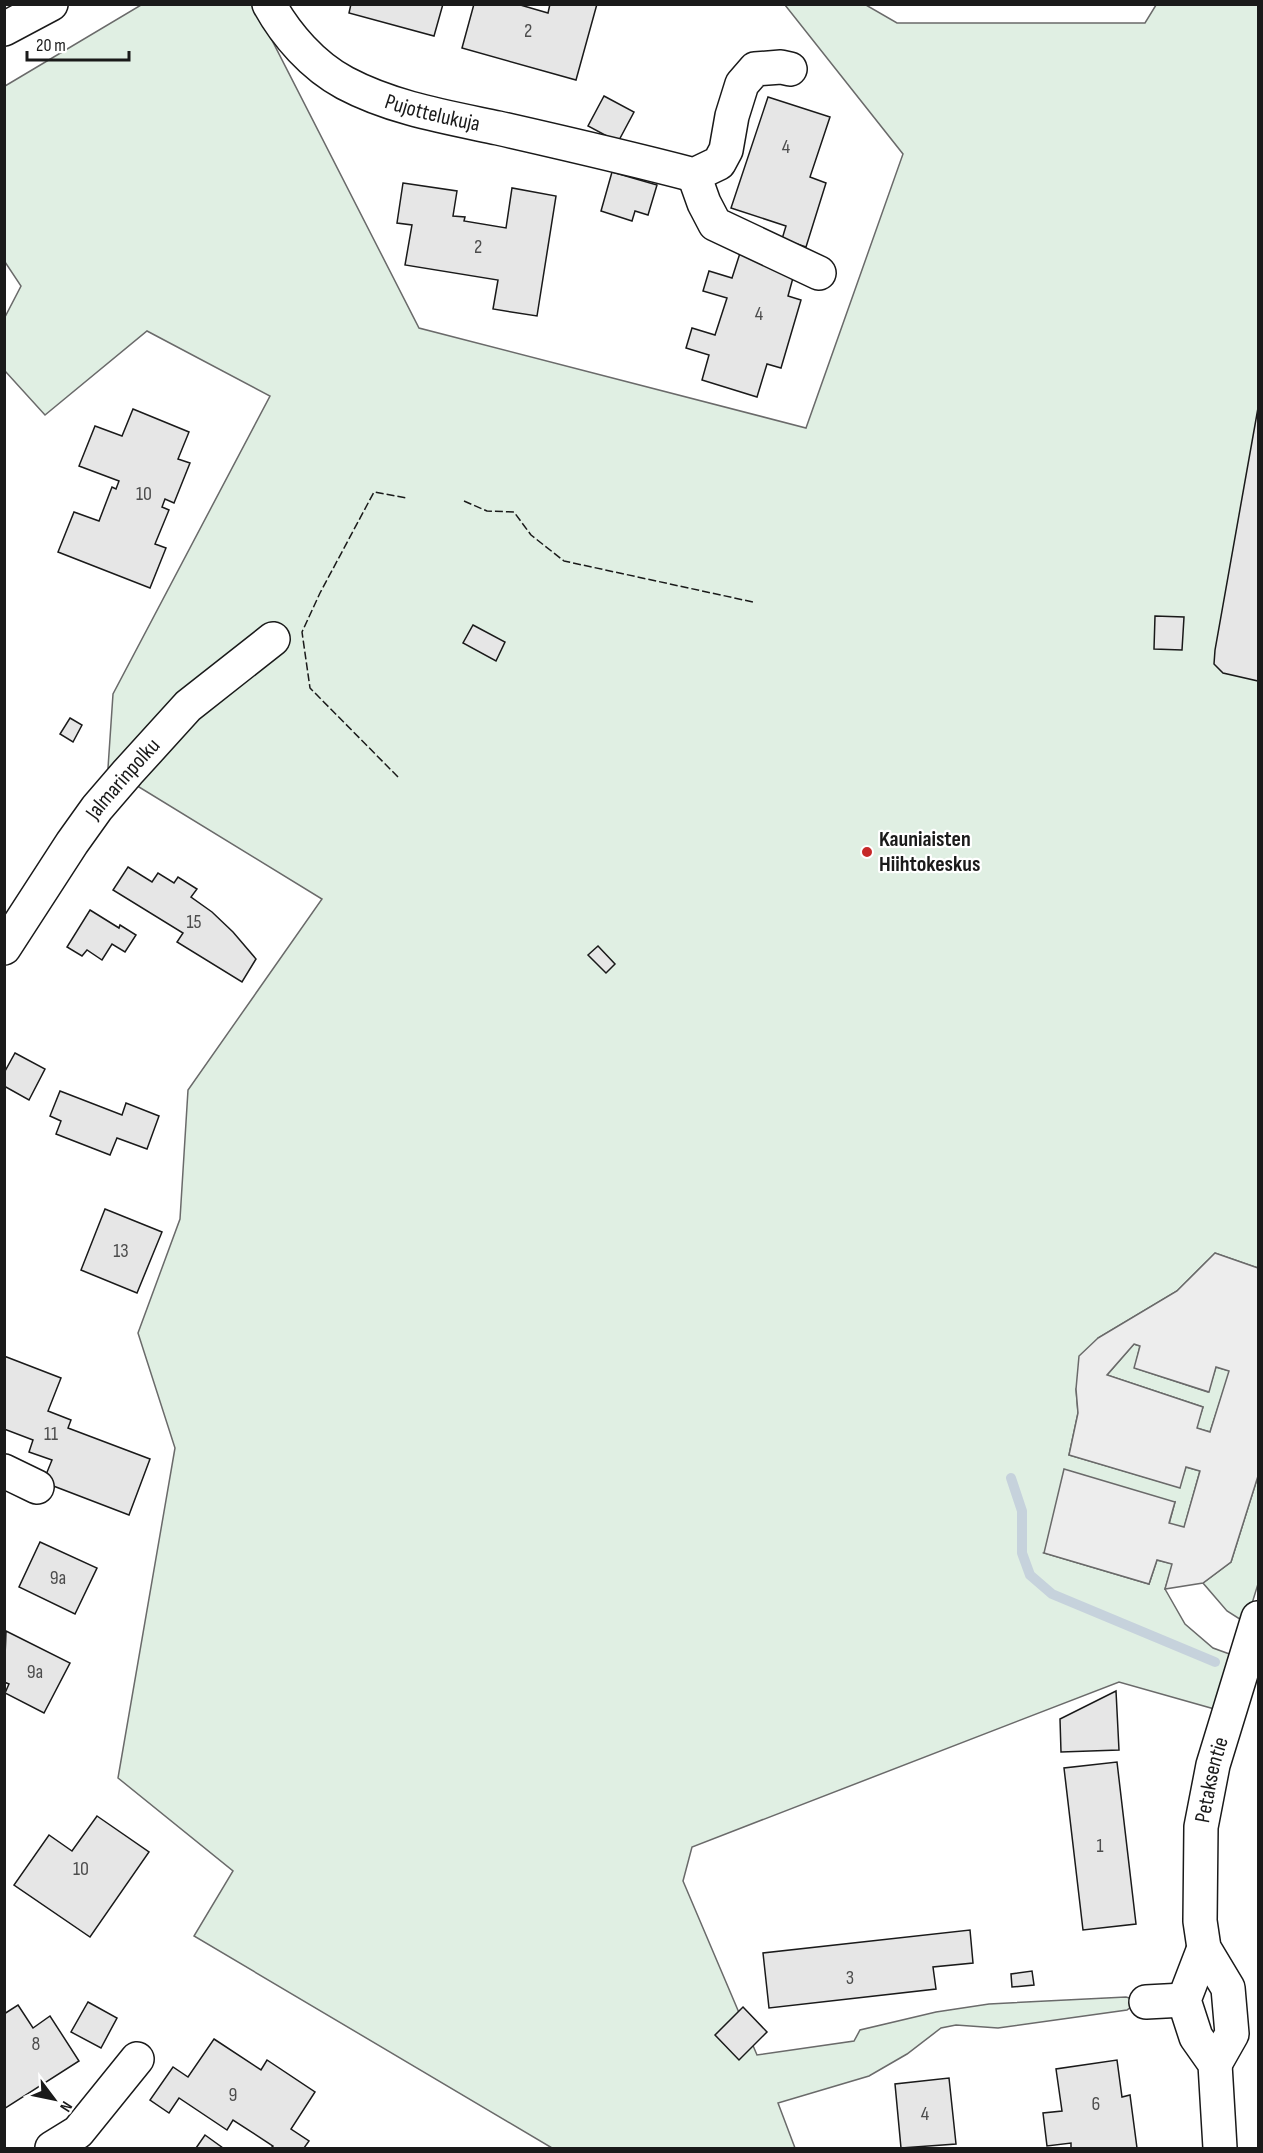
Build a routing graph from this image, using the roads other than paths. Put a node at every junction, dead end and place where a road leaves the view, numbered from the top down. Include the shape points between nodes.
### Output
1 (51, 4) edge
2 (269, 4) edge
3 (4, 29) edge
4 (790, 69) dead end
5 (694, 175) junction
6 (819, 273) dead end
7 (273, 639) dead end
8 (4, 948) edge
9 (4, 1472) edge
10 (37, 1487) dead end
11 (1258, 1618) edge
12 (1204, 1948) junction
13 (1184, 2000) junction
14 (1146, 2002) dead end
15 (137, 2059) dead end
16 (1215, 2064) junction
17 (52, 2148) edge
18 (1220, 2148) edge

1 - 3 street
2 - 5 street, Pujottelukuja via 279,22 310,57 343,82 397,106
4 - 5 street via 755,69 742,84 726,150 719,163
5 - 6 street via 715,224
7 - 8 street, Jalmarinpolku via 188,706 128,772 72,843
9 - 10 street
11 - 12 street, Petaksentie via 1213,1765 1201,1827 1200,1920
12 - 13 street, Petaksentie
12 - 16 street, Petaksentie via 1228,1988 1232,2034
13 - 14 street
13 - 16 street via 1196,2037
15 - 17 street via 78,2132
16 - 18 street

